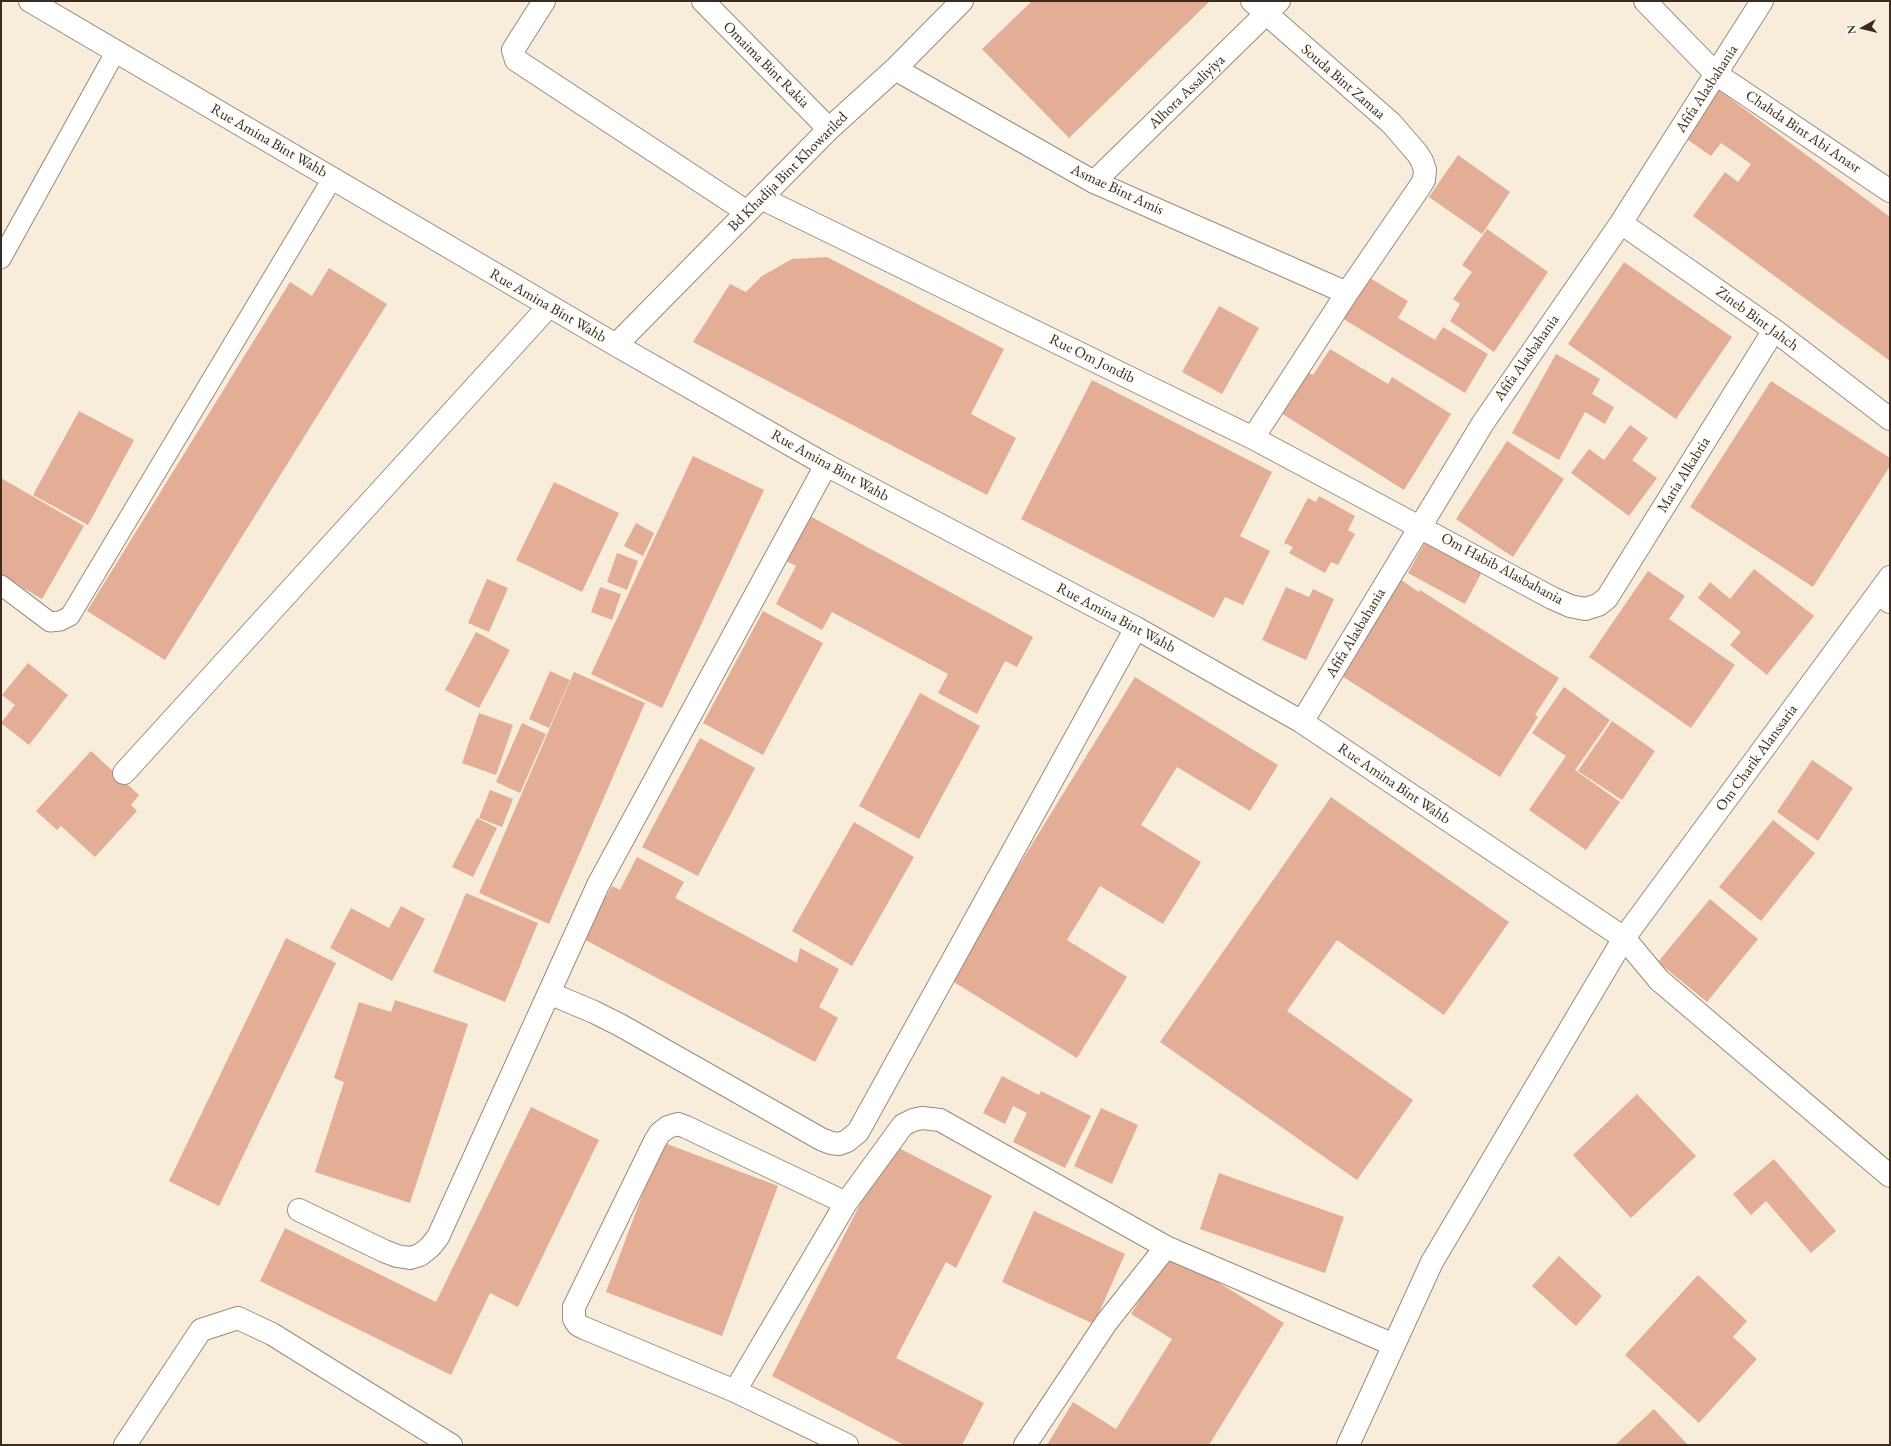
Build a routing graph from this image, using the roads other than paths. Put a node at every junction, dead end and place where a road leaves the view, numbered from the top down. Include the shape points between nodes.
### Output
1 (30, 1) edge
2 (544, 1) edge
3 (703, 1) edge
4 (962, 1) edge
5 (1645, 1) edge
6 (1762, 1) edge
7 (1266, 5) edge
8 (116, 51) junction
9 (895, 69) junction
10 (1716, 74) junction
11 (829, 129) junction
12 (332, 179) junction
13 (1094, 182) junction
14 (1890, 191) edge
15 (754, 205) junction
16 (1621, 223) junction
17 (1, 259) edge
18 (1347, 294) junction
19 (549, 306) junction
20 (1774, 330) junction
21 (616, 345) junction
22 (1890, 419) edge
23 (1253, 438) junction
24 (826, 465) junction
25 (1421, 526) junction
26 (1, 586) edge
27 (1886, 591) edge
28 (1585, 609) joint
29 (1136, 628) junction
30 (1302, 722) junction
31 (124, 773) dead end
32 (1624, 938) junction
33 (549, 993) junction
34 (1890, 1176) edge
35 (846, 1203) junction
36 (299, 1210) dead end
37 (1166, 1247) junction
38 (1394, 1345) junction
39 (734, 1391) junction
40 (125, 1445) edge
41 (451, 1445) edge
42 (847, 1445) edge
43 (1025, 1445) edge
44 (1348, 1445) edge

1 - 8 street, Rue Amina Bint Wahb
2 - 15 street, Rue Om Jondib via 513,50 516,60
3 - 11 street, Omaima Bint Rakia
4 - 9 street, Bd Khadija Bint Khowariled
5 - 10 street, Chahda Bint Abi Anasr
6 - 10 street, Afifa Alasbahania
7 - 13 street, Alhora Assaliyiya
7 - 18 street, Souda Bint Zamaa via 1391,123 1417,153 1425,170 1422,184
8 - 12 street, Rue Amina Bint Wahb
8 - 17 lane
9 - 11 street, Bd Khadija Bint Khowariled
9 - 13 street, Asmae Bint Amis
10 - 14 street, Chahda Bint Abi Anasr
10 - 16 street, Afifa Alasbahania
11 - 15 street, Bd Khadija Bint Khowariled
12 - 19 street, Rue Amina Bint Wahb
12 - 26 lane via 70,616 50,622
13 - 18 street, Asmae Bint Amis
15 - 21 street, Bd Khadija Bint Khowariled
15 - 23 street, Rue Om Jondib
16 - 20 street, Zineb Bint Jahch
16 - 25 street, Afifa Alasbahania via 1483,423
18 - 23 street
19 - 21 street, Rue Amina Bint Wahb
19 - 31 street
20 - 22 street, Zineb Bint Jahch
20 - 28 street, Maria Alkabtia via 1607,598 1598,605
21 - 24 street, Rue Amina Bint Wahb
23 - 25 street, Rue Om Jondib
24 - 29 street, Rue Amina Bint Wahb
24 - 33 street via 598,885
25 - 28 street, Om Habib Alasbahania via 1552,598
25 - 30 street, Afifa Alasbahania
27 - 32 street, Om Charik Alanssaria
29 - 30 street, Rue Amina Bint Wahb
29 - 33 street via 858,1132 847,1141 839,1144 821,1139 620,1025
30 - 32 street, Rue Amina Bint Wahb
32 - 34 street, Rue Amina Bint Wahb via 1658,980
32 - 38 street, Om Charik Alanssaria via 1432,1262
33 - 36 street via 438,1237 430,1247 420,1255 410,1258 397,1256
35 - 37 street via 903,1125 913,1120 940,1120
35 - 39 street
35 - 39 street via 678,1124 664,1130 655,1141 574,1307 574,1320 584,1328
37 - 38 street
37 - 43 street via 1106,1323
38 - 44 street, Om Charik Alanssaria
39 - 42 street
40 - 41 street via 201,1330 238,1318 272,1334

